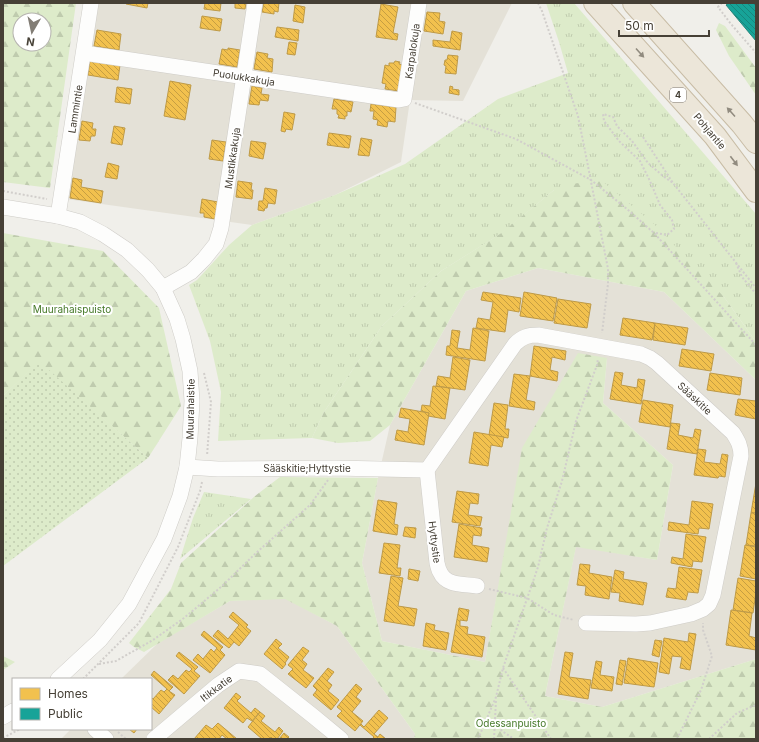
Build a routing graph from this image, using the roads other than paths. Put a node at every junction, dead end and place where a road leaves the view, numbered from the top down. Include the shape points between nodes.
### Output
1 (92, 3) edge
2 (255, 3) edge
3 (419, 3) edge
4 (595, 3) edge
5 (634, 3) edge
6 (84, 53) junction
7 (244, 77) junction
8 (404, 99) joint
9 (756, 142) edge
10 (756, 191) edge
11 (3, 207) edge
12 (58, 216) junction
13 (163, 288) junction
14 (187, 467) junction
15 (427, 470) junction
16 (477, 586) road end
17 (586, 623) road end
18 (59, 678) edge
19 (12, 712) edge
20 (3, 717) edge
21 (96, 730) edge
22 (106, 739) edge
23 (154, 739) edge
24 (340, 739) edge

1 - 6 street, Lammintie
2 - 7 street, Mustikkakuja
3 - 8 street, Karpalokuja
4 -> 10 highway, Pohjantie / 4 via 715,136
9 -> 5 highway
6 - 7 street, Puolukkakuja
6 - 12 street, Lammintie
7 - 8 street, Puolukkakuja
7 - 13 street, Mustikkakuja via 221,228 216,244 191,272
11 - 12 street, Muurahaistie
12 - 13 street, Muurahaistie via 80,222 127,250
13 - 14 street, Muurahaistie via 177,318 190,370 192,401
14 - 15 street, Sääskitie;Hyttystie
14 - 18 street, Muurahaistie via 180,496 164,539 129,604 100,640
15 - 16 street, Hyttystie via 440,573 444,579 453,583
15 - 17 street, Sääskitie via 515,344 529,335 641,354 650,358 733,433 741,448 740,456 714,595 710,604 691,614 650,623
19 - 20 street
21 - 22 street
23 - 24 street, Itikkatie via 218,685 239,671 260,674

